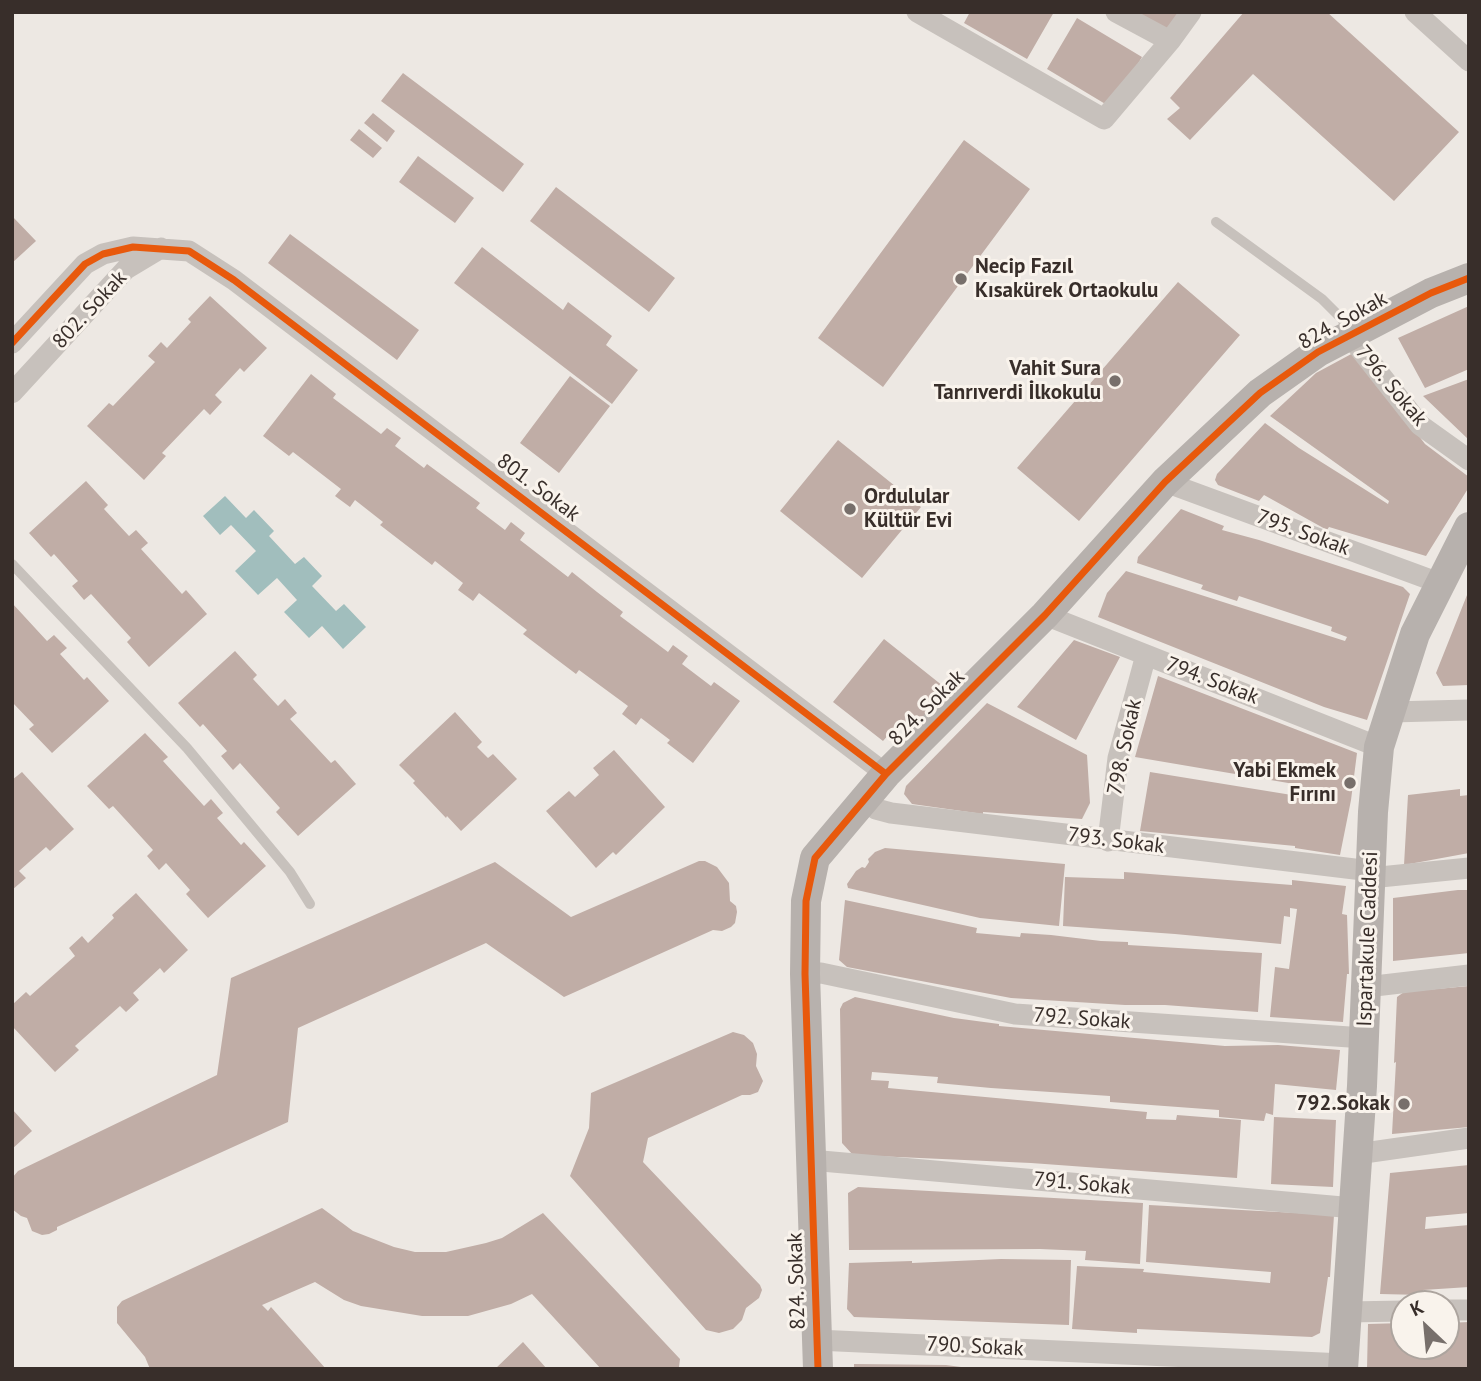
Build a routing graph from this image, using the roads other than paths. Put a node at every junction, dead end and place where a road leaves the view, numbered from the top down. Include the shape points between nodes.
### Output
1 (916, 12) edge
2 (1116, 12) edge
3 (1191, 12) edge
4 (1415, 12) edge
5 (1170, 41) junction
6 (1469, 61) edge
7 (1216, 222) dead end
8 (161, 248) junction
9 (1469, 278) edge
10 (1349, 335) junction
11 (12, 343) edge
12 (12, 393) edge
13 (1469, 460) edge
14 (1165, 482) junction
15 (1469, 527) edge
16 (12, 564) edge
17 (1442, 583) junction
18 (1045, 615) junction
19 (1146, 655) junction
20 (1469, 710) edge
21 (1391, 712) junction
22 (1379, 747) junction
23 (886, 774) junction
24 (865, 800) junction
25 (1108, 841) junction
26 (1469, 868) edge
27 (1371, 875) junction
28 (310, 904) dead end
29 (804, 974) junction
30 (1469, 975) edge
31 (1366, 987) junction
32 (1364, 1038) junction
33 (1469, 1138) edge
34 (1357, 1154) junction
35 (810, 1160) junction
36 (1354, 1208) junction
37 (1390, 1311) edge
38 (1347, 1312) junction
39 (817, 1354) edge
40 (1343, 1366) edge

1 - 5 street via 1104,119
2 - 5 street
3 - 5 street
4 - 6 street
7 - 10 lane via 1322,299 1342,319
8 - 11 street, 802. Sokak via 133,247 85,264
8 - 12 street, 802. Sokak via 126,269
8 - 23 street, 801. Sokak via 189,250 234,280
9 - 10 street, 824. Sokak
10 - 13 street, 796. Sokak via 1420,425
10 - 14 street, 824. Sokak via 1260,393
14 - 17 street, 795. Sokak
14 - 18 street, 824. Sokak
15 - 17 street, Ispartakule Caddesi
16 - 28 lane via 187,748 290,872
17 - 21 street, Ispartakule Caddesi via 1415,634
18 - 19 street, 794. Sokak
18 - 23 street, 824. Sokak
19 - 22 street, 794. Sokak
19 - 25 street, 798. Sokak via 1118,758
20 - 21 street
21 - 22 street, Ispartakule Caddesi
22 - 27 street, Ispartakule Caddesi
23 - 24 street, 824. Sokak
24 - 25 street, 793. Sokak via 891,813
24 - 29 street, 824. Sokak via 816,858 806,901
25 - 27 street, 793. Sokak
26 - 27 street, 793. Sokak
27 - 31 street, Ispartakule Caddesi
29 - 32 street, 792. Sokak via 821,973 1015,1014
29 - 35 street, 824. Sokak
30 - 31 street
31 - 32 street, Ispartakule Caddesi
32 - 34 street, Ispartakule Caddesi
33 - 34 street
34 - 36 street, Ispartakule Caddesi
35 - 36 street, 791. Sokak
35 - 39 street, 824. Sokak
36 - 38 street, Ispartakule Caddesi
37 - 38 street
38 - 40 street, Ispartakule Caddesi
39 - 40 street, 790. Sokak

